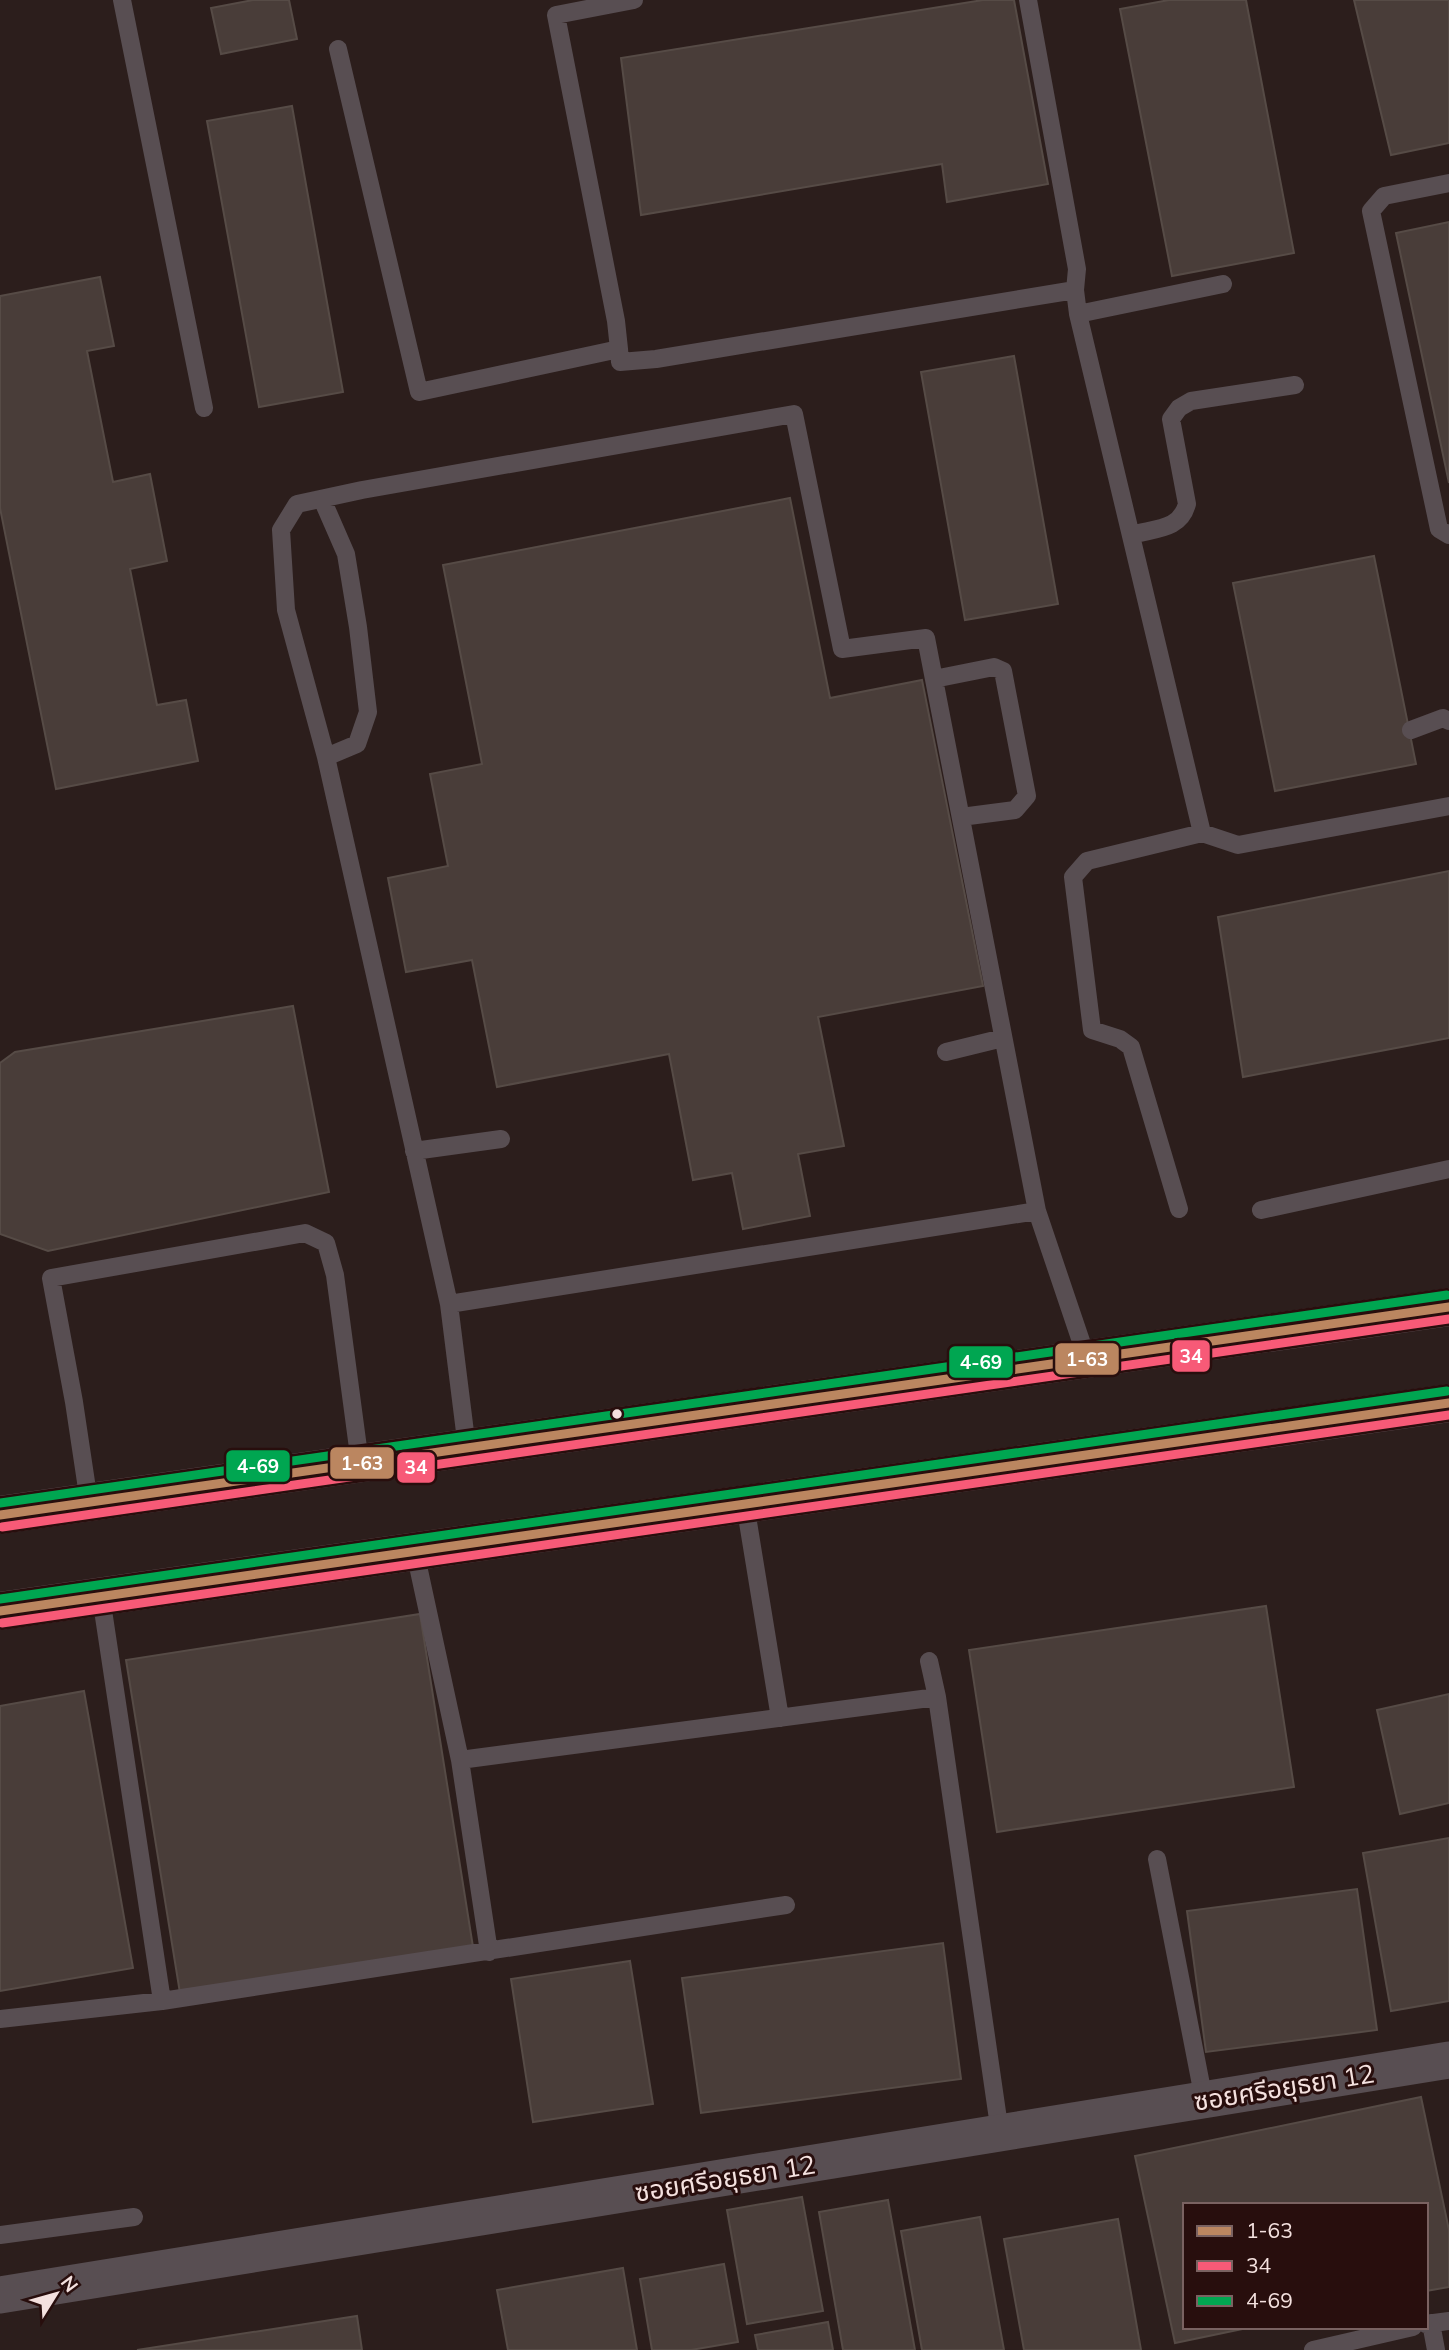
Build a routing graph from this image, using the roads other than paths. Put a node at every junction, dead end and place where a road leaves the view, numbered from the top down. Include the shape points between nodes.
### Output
1 (122, 0) edge
2 (634, 0) edge
3 (1028, 0) edge
4 (338, 50) dead end
5 (1449, 183) edge
6 (1223, 284) dead end
7 (1075, 290) junction
8 (1078, 314) junction
9 (619, 349) junction
10 (1295, 386) dead end
11 (204, 408) dead end
12 (322, 499) junction
13 (1131, 535) junction
14 (1449, 535) edge
15 (934, 679) junction
16 (1449, 721) edge
17 (1411, 730) dead end
18 (326, 757) junction
19 (1449, 806) edge
20 (961, 817) junction
21 (1202, 833) junction
22 (1003, 1038) junction
23 (946, 1052) dead end
24 (501, 1139) dead end
25 (414, 1151) junction
26 (1449, 1168) edge
27 (1179, 1209) dead end
28 (1261, 1210) dead end
29 (1037, 1211) junction
30 (449, 1304) junction
31 (1449, 1307) edge
32 (1087, 1359) junction
33 (1449, 1403) edge
34 (467, 1448) junction
35 (360, 1463) junction
36 (89, 1502) junction
37 (745, 1504) junction
38 (0, 1515) edge
39 (415, 1552) junction
40 (101, 1597) junction
41 (0, 1611) edge
42 (929, 1661) dead end
43 (937, 1697) junction
44 (780, 1717) junction
45 (460, 1760) junction
46 (1157, 1859) dead end
47 (786, 1905) dead end
48 (489, 1952) junction
49 (162, 2001) junction
50 (0, 2019) edge
51 (1449, 2060) edge
52 (1204, 2100) junction
53 (1000, 2133) junction
54 (134, 2217) dead end
55 (0, 2235) edge
56 (0, 2295) edge
57 (1430, 2324) edge
58 (1408, 2329) edge
59 (1313, 2350) edge
60 (1436, 2350) edge

1 - 11 lane
2 - 9 lane via 556,15
3 - 7 lane via 1077,269
4 - 9 lane via 419,392
5 - 14 lane via 1384,196 1371,211 1438,529
6 - 8 lane
7 - 8 lane
7 - 9 lane via 656,359 620,362
8 - 13 lane
10 - 13 lane via 1191,401 1179,408 1171,418 1187,504 1184,515 1178,523
12 - 15 lane via 794,414 842,649 926,638
12 - 18 lane via 346,554 368,712 357,744
12 - 18 lane via 297,504 281,530 286,610
13 - 21 lane
15 - 20 lane
15 - 20 lane via 994,667 1003,671 1027,796 1016,810
16 - 17 lane via 1443,718
18 - 25 lane
19 - 21 lane via 1238,845
20 - 22 lane
21 - 27 lane via 1087,861 1073,877 1092,1030 1131,1047
22 - 23 lane
22 - 29 lane
24 - 25 lane
25 - 30 lane
26 - 28 lane
29 - 30 lane
29 - 32 lane
30 - 34 lane
31 - 32 main road
32 - 34 main road
33 - 37 main road
34 - 35 main road
35 - 36 main road
35 - 36 lane via 335,1275 326,1242 305,1233 51,1278
36 - 38 main road
37 - 39 main road
37 - 44 lane
39 - 40 main road
39 - 45 lane
40 - 41 main road
40 - 49 lane
42 - 43 lane
43 - 44 lane
43 - 53 lane
44 - 45 lane
45 - 48 lane
46 - 52 lane
47 - 48 lane
48 - 49 lane
49 - 50 lane
51 - 52 street, ซอยศรีอยุธยา 12
52 - 53 street, ซอยศรีอยุธยา 12
53 - 56 street, ซอยศรีอยุธยา 12
54 - 55 lane
57 - 60 lane
58 - 59 lane

